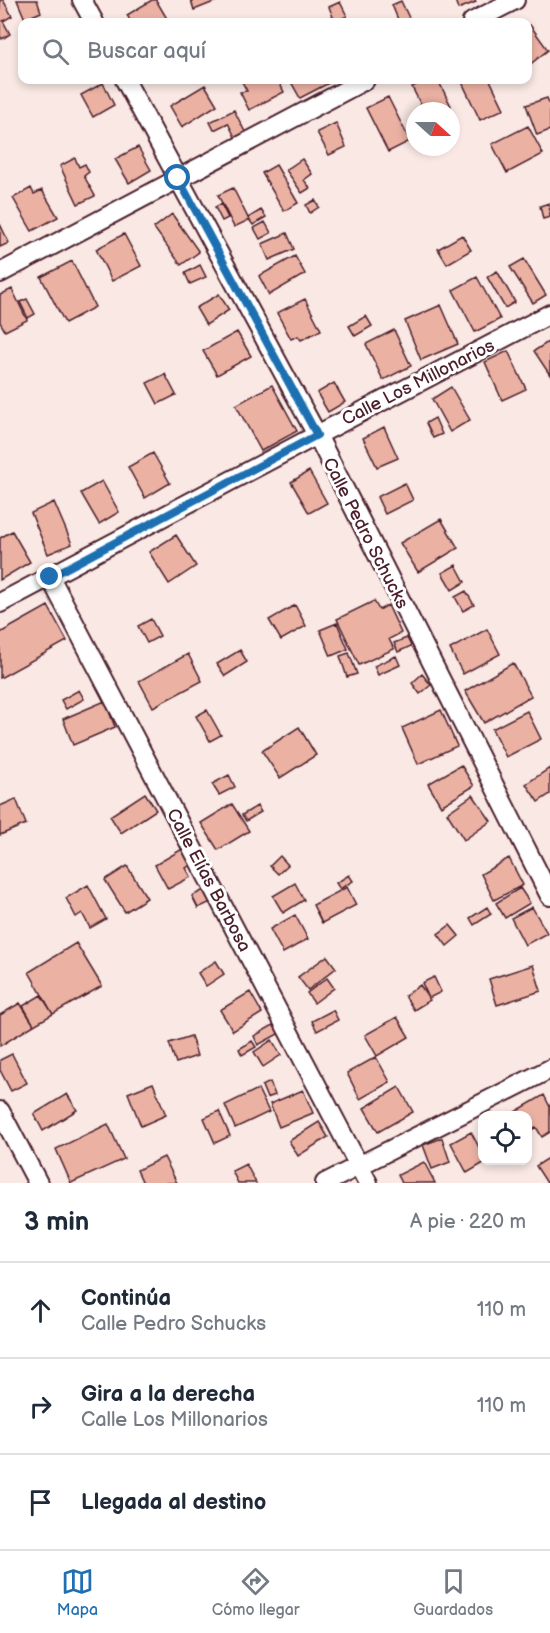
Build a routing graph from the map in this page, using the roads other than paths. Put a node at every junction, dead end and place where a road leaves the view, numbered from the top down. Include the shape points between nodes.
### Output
1 (82, 0) edge
2 (515, 0) edge
3 (92, 18) edge
4 (480, 18) edge
5 (127, 84) edge
6 (357, 84) edge
7 (178, 178) junction
8 (0, 273) edge
9 (550, 314) edge
10 (317, 435) junction
11 (50, 577) junction
12 (0, 603) edge
13 (550, 896) edge
14 (550, 1069) edge
15 (0, 1111) edge
16 (359, 1166) junction
17 (38, 1183) edge
18 (325, 1183) edge
19 (368, 1183) edge

1 - 3 street
2 - 4 street
5 - 7 street, Calle Pedro Schucks
6 - 7 street
7 - 8 street
7 - 10 street, Calle Pedro Schucks
9 - 10 street, Calle Los Millonarios
10 - 11 street, Calle Los Millonarios
10 - 13 street, Calle Pedro Schucks
11 - 12 street, Calle Los Millonarios
11 - 16 street, Calle Elías Barbosa
14 - 16 street
15 - 17 street
16 - 18 street
16 - 19 street, Calle Elías Barbosa

